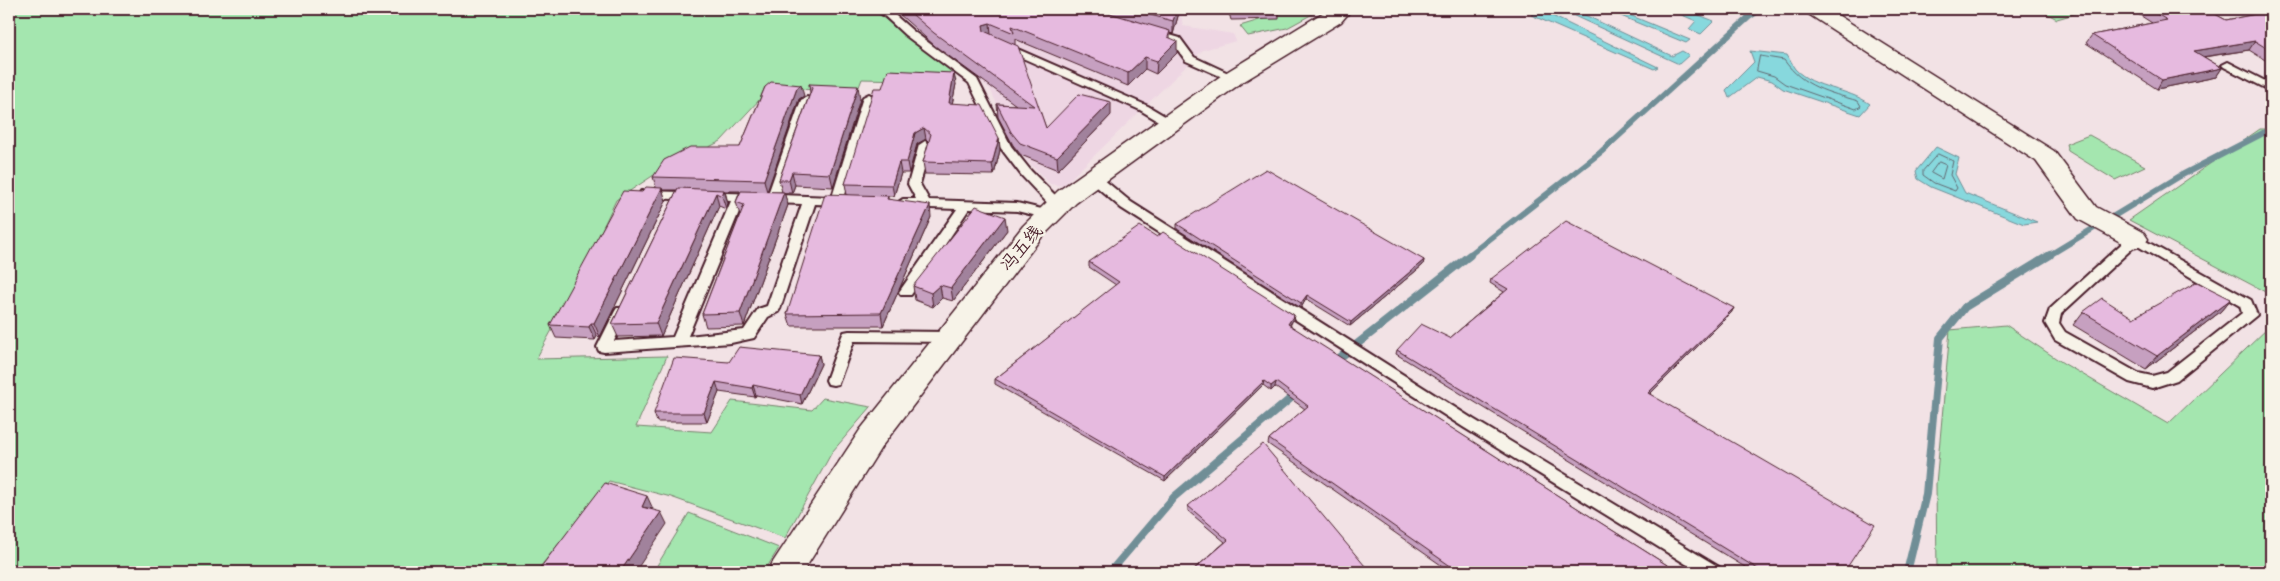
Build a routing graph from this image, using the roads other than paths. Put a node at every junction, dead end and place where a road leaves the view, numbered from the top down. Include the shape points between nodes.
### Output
1 (882, 9) edge
2 (1341, 9) edge
3 (1814, 9) edge
4 (1139, 29) edge
5 (990, 40) edge
6 (2228, 65) dead end
7 (1233, 78) junction
8 (2271, 88) edge
9 (869, 96) edge
10 (807, 100) edge
11 (1169, 122) junction
12 (925, 145) edge
13 (1093, 177) junction
14 (642, 194) edge
15 (677, 195) junction
16 (739, 197) junction
17 (773, 198) junction
18 (810, 200) junction
19 (837, 201) junction
20 (856, 202) edge
21 (886, 202) edge
22 (925, 204) junction
23 (966, 205) junction
24 (1053, 211) junction
25 (669, 213) edge
26 (2135, 239) junction
27 (906, 292) dead end
28 (626, 302) edge
29 (950, 337) junction
30 (678, 342) junction
31 (833, 380) dead end
32 (785, 572) edge
33 (1713, 572) edge

1 - 24 lane via 973,81 1016,163
2 - 7 street, 冯五线
3 - 26 street via 2045,156 2087,213
4 - 7 lane via 1176,40 1190,59
5 - 11 lane
6 - 8 lane
7 - 11 street, 冯五线
9 - 19 lane
10 - 17 lane
11 - 13 street, 冯五线
12 - 22 lane via 914,184
13 - 24 street, 冯五线
13 - 33 lane via 1126,205 1451,413
14 - 15 lane
15 - 16 lane
15 - 25 lane
16 - 17 lane
16 - 30 lane
17 - 18 lane
18 - 19 lane
18 - 30 lane via 773,309 763,313 749,334
19 - 20 lane
21 - 22 lane
22 - 23 lane
23 - 24 lane
23 - 27 lane
24 - 29 street, 冯五线 via 1032,232
26 - 26 lane via 2055,312 2052,323 2060,336 2134,378 2152,382 2172,376 2250,315 2246,303
28 - 30 lane via 604,347
29 - 31 lane via 849,336
29 - 32 street, 冯五线 via 871,438

